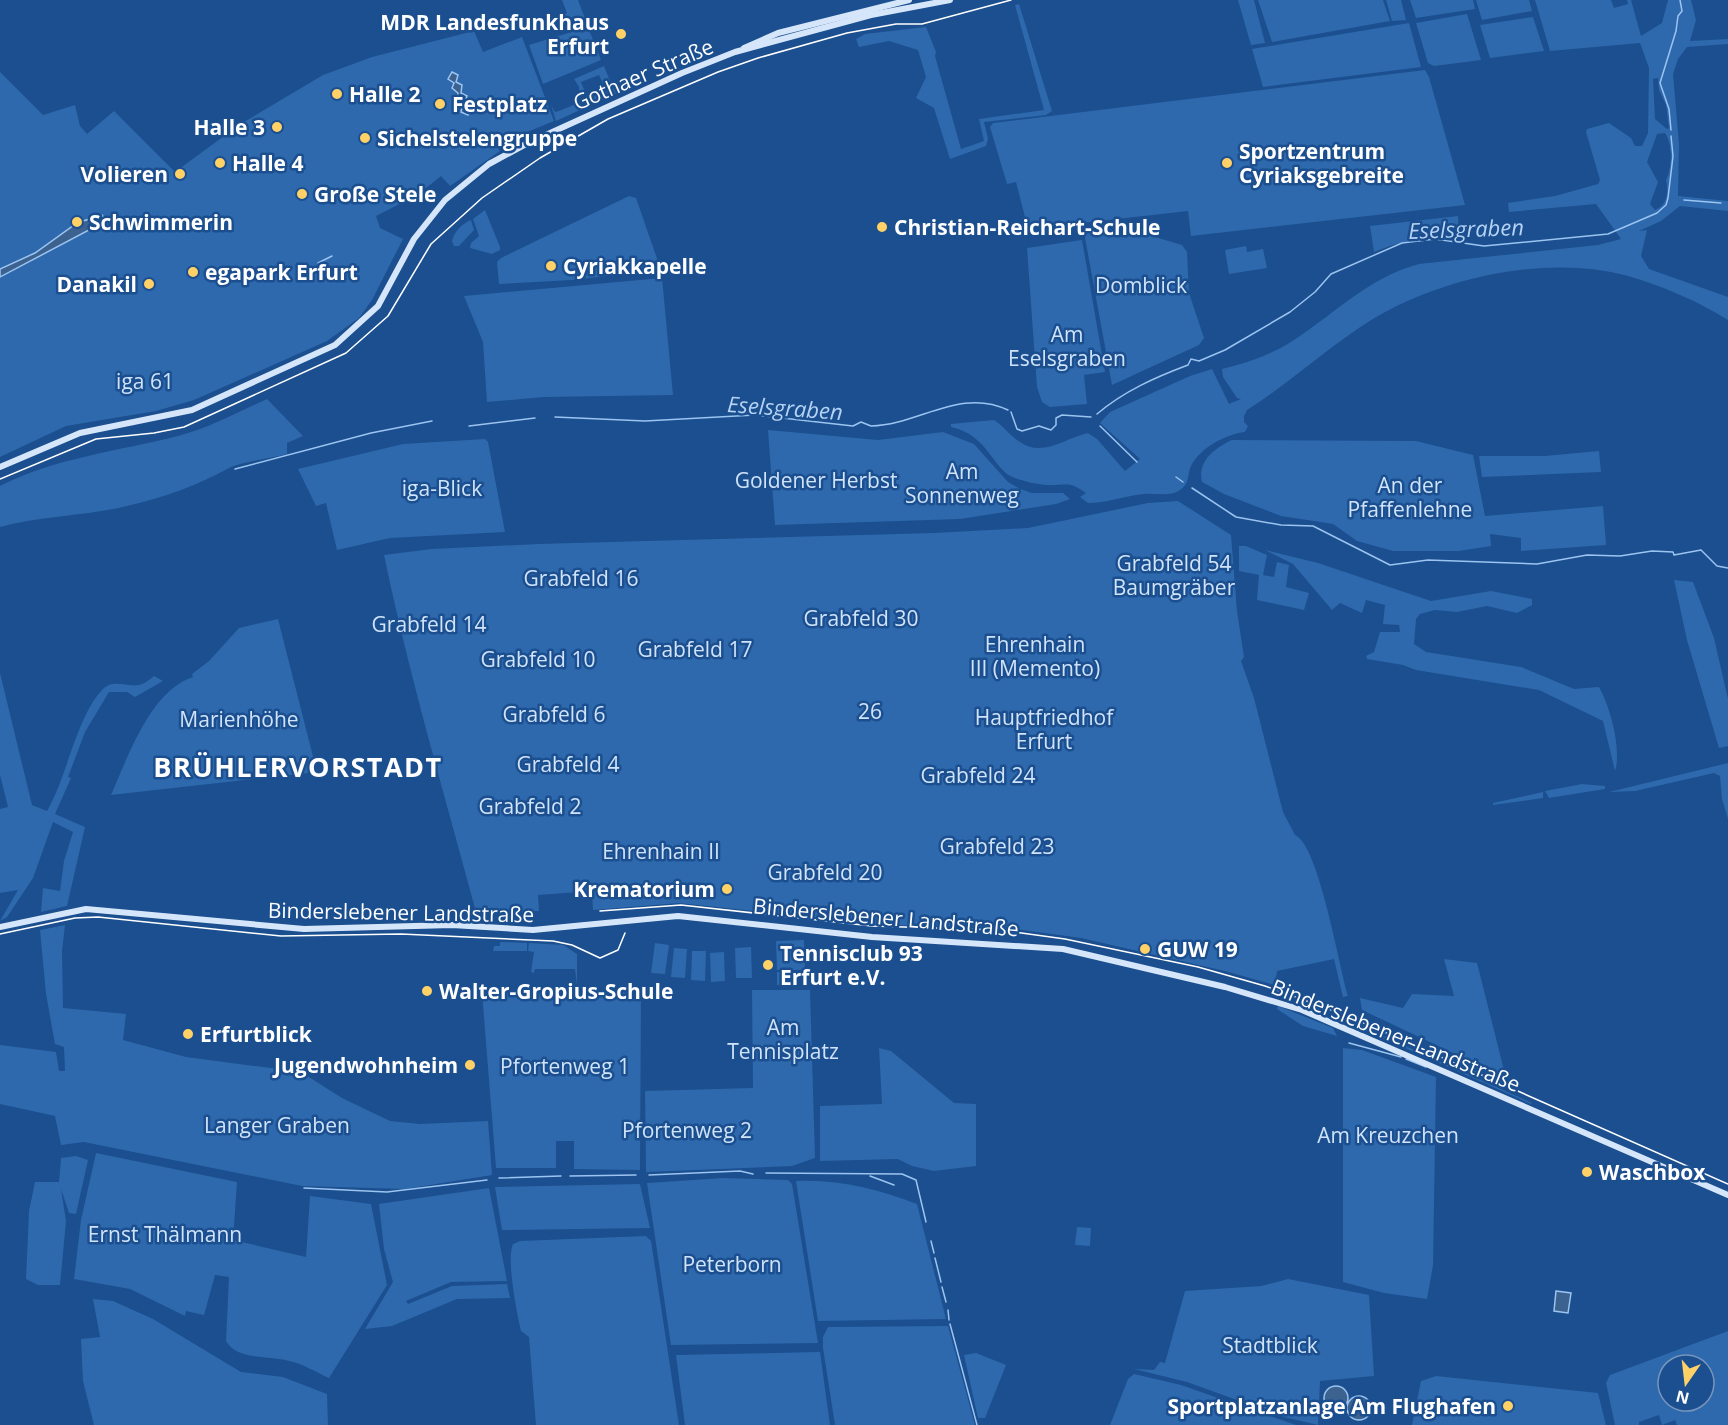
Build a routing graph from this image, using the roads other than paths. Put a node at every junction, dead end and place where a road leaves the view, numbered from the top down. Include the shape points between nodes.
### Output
1 (909, 0) edge
2 (950, 0) edge
3 (735, 52) junction
4 (0, 467) edge
5 (0, 927) edge
6 (1728, 1194) edge

1 - 3 main road, Gothaer Straße via 778,33
2 - 3 main road, Gothaer Straße via 871,15
3 - 4 main road, Gothaer Straße via 535,139 464,183 420,230 378,306 335,345 192,410 87,431
5 - 6 main road, Binderslebener Landstraße via 64,912 97,909 304,929 452,925 532,930 686,916 872,937 1071,950 1302,1010

